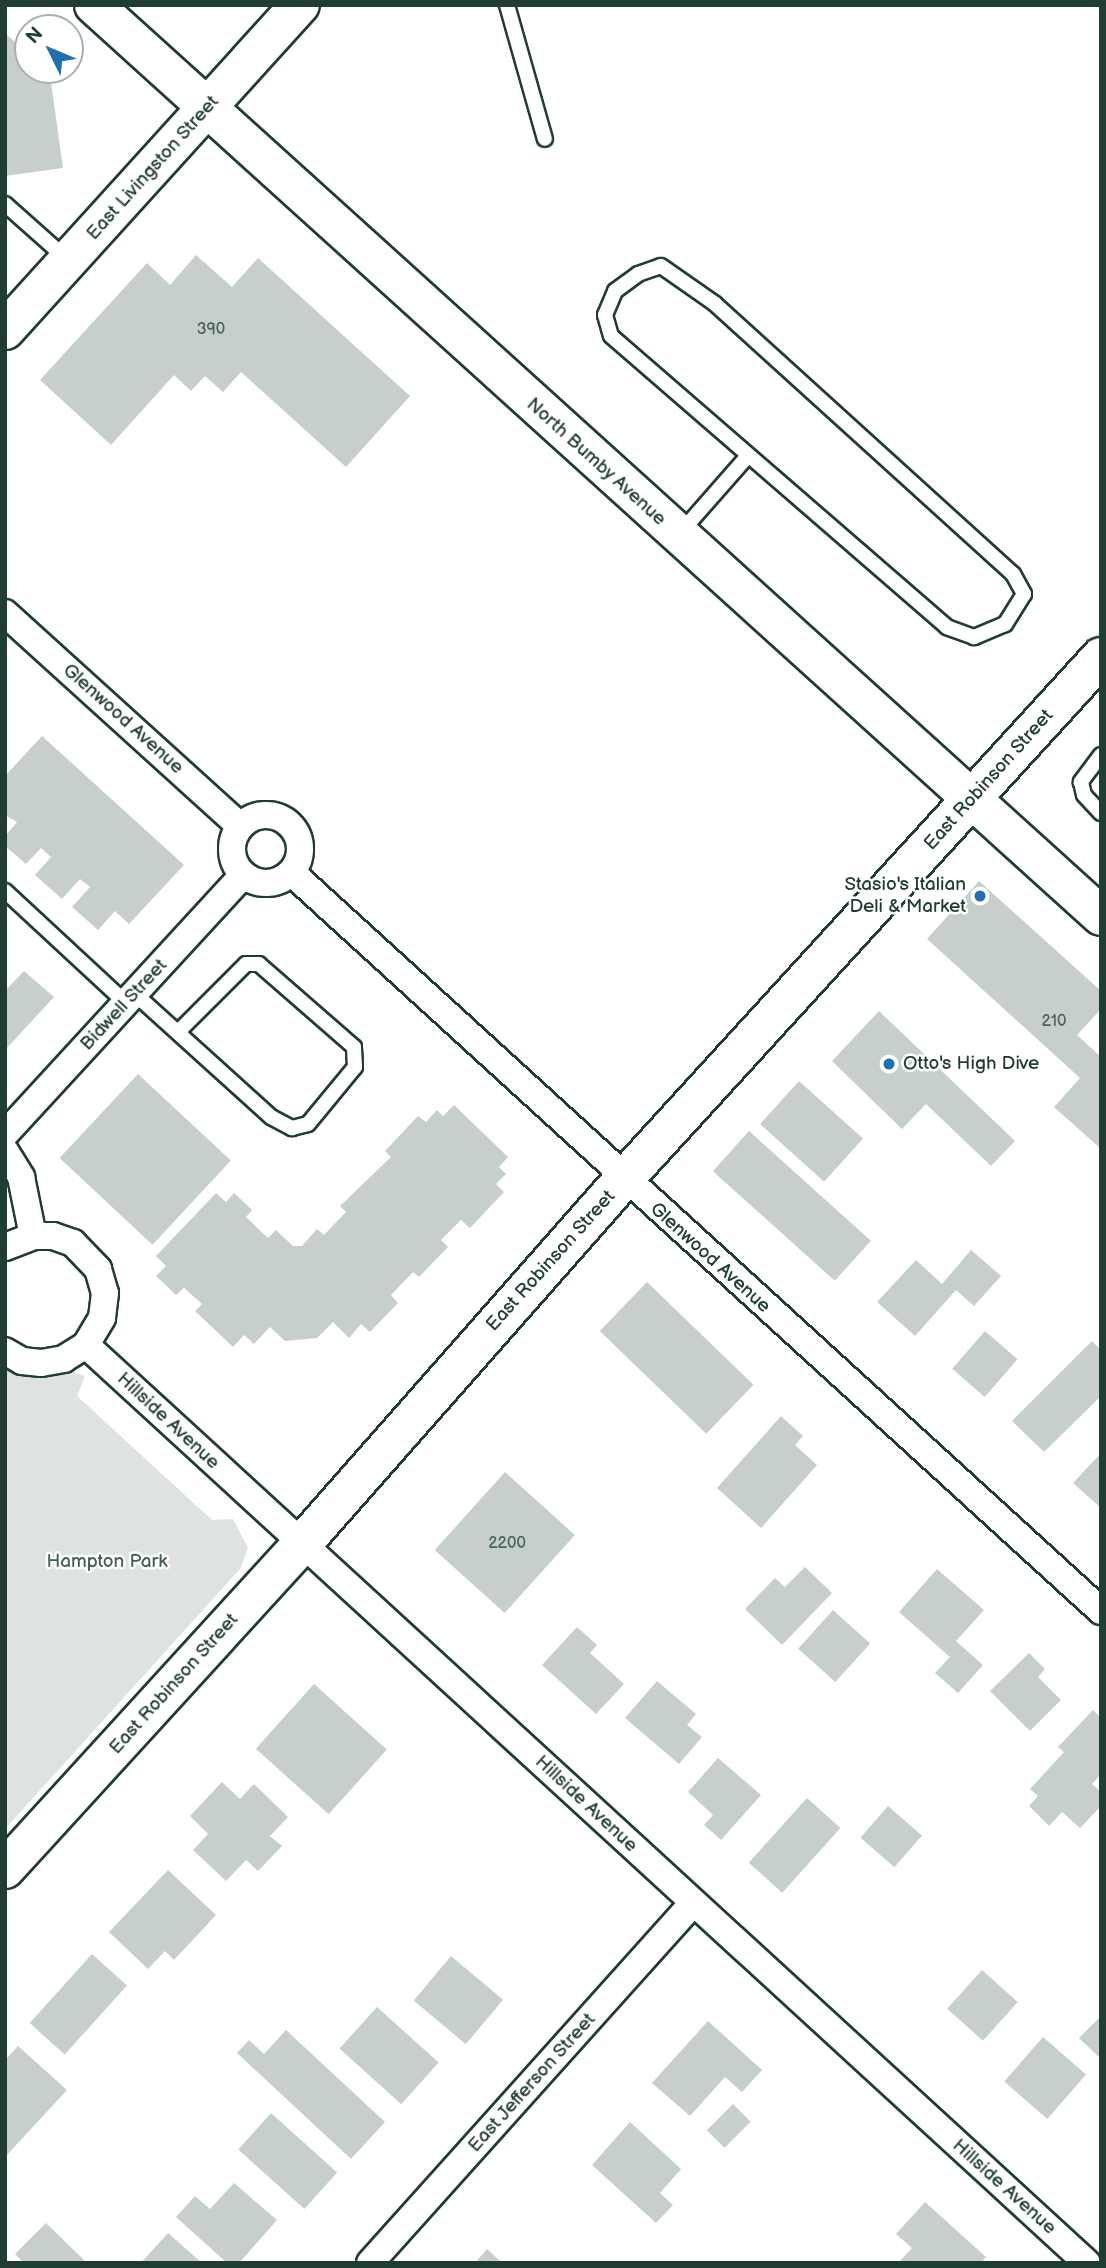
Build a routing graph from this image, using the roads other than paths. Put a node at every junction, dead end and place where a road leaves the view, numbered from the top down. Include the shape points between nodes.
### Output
1 (94, 5) edge
2 (299, 5) edge
3 (507, 5) edge
4 (207, 108) junction
5 (545, 139) dead end
6 (5, 204) edge
7 (68, 261) junction
8 (5, 330) edge
9 (747, 457) junction
10 (677, 536) junction
11 (5, 613) edge
12 (1092, 673) edge
13 (1101, 755) edge
14 (969, 801) junction
15 (1098, 804) edge
16 (240, 825) junction
17 (292, 873) junction
18 (243, 875) junction
19 (5, 891) edge
20 (1101, 916) edge
21 (130, 998) junction
22 (178, 1032) junction
23 (5, 1134) edge
24 (5, 1151) edge
25 (624, 1179) junction
26 (33, 1236) junction
27 (5, 1247) edge
28 (86, 1345) junction
29 (5, 1351) edge
30 (302, 1544) junction
31 (1101, 1611) edge
32 (5, 1869) edge
33 (693, 1903) junction
34 (370, 2263) edge
35 (1087, 2263) edge

1 - 4 street, North Bumby Avenue
2 - 4 street, East Livingston Street
3 - 5 lane
4 - 7 street, East Livingston Street
4 - 10 street, North Bumby Avenue
6 - 7 lane
7 - 8 street, East Livingston Street
9 - 9 lane via 947,627 974,637 1005,624 1016,611 1024,594 1013,574 714,303 661,266 638,274 615,291 605,314 611,336
9 - 10 lane
10 - 14 street, North Bumby Avenue
11 - 16 street, Glenwood Avenue
12 - 14 street, East Robinson Street
13 - 15 lane via 1081,782 1084,795
14 - 20 street, North Bumby Avenue
14 - 25 street, East Robinson Street
16 - 17 street via 256,815 274,814 291,824 301,840 301,857
16 - 18 street via 232,844 234,862
17 - 18 street via 277,882 260,883
17 - 25 street, Glenwood Avenue
18 - 21 street, Bidwell Street
19 - 21 lane
21 - 22 lane
21 - 23 street, Bidwell Street
22 - 22 lane via 271,1117 292,1128 308,1124 355,1067 354,1047 259,964 246,964
24 - 26 street via 21,1177
25 - 30 street, East Robinson Street
25 - 31 street, Glenwood Avenue
26 - 27 street
26 - 28 street via 53,1236 72,1243 97,1269 105,1293 102,1318
28 - 29 street via 64,1359 41,1363 22,1361
28 - 30 street, Hillside Avenue
30 - 32 street, East Robinson Street
30 - 33 street, Hillside Avenue
33 - 34 street, East Jefferson Street
33 - 35 street, Hillside Avenue

